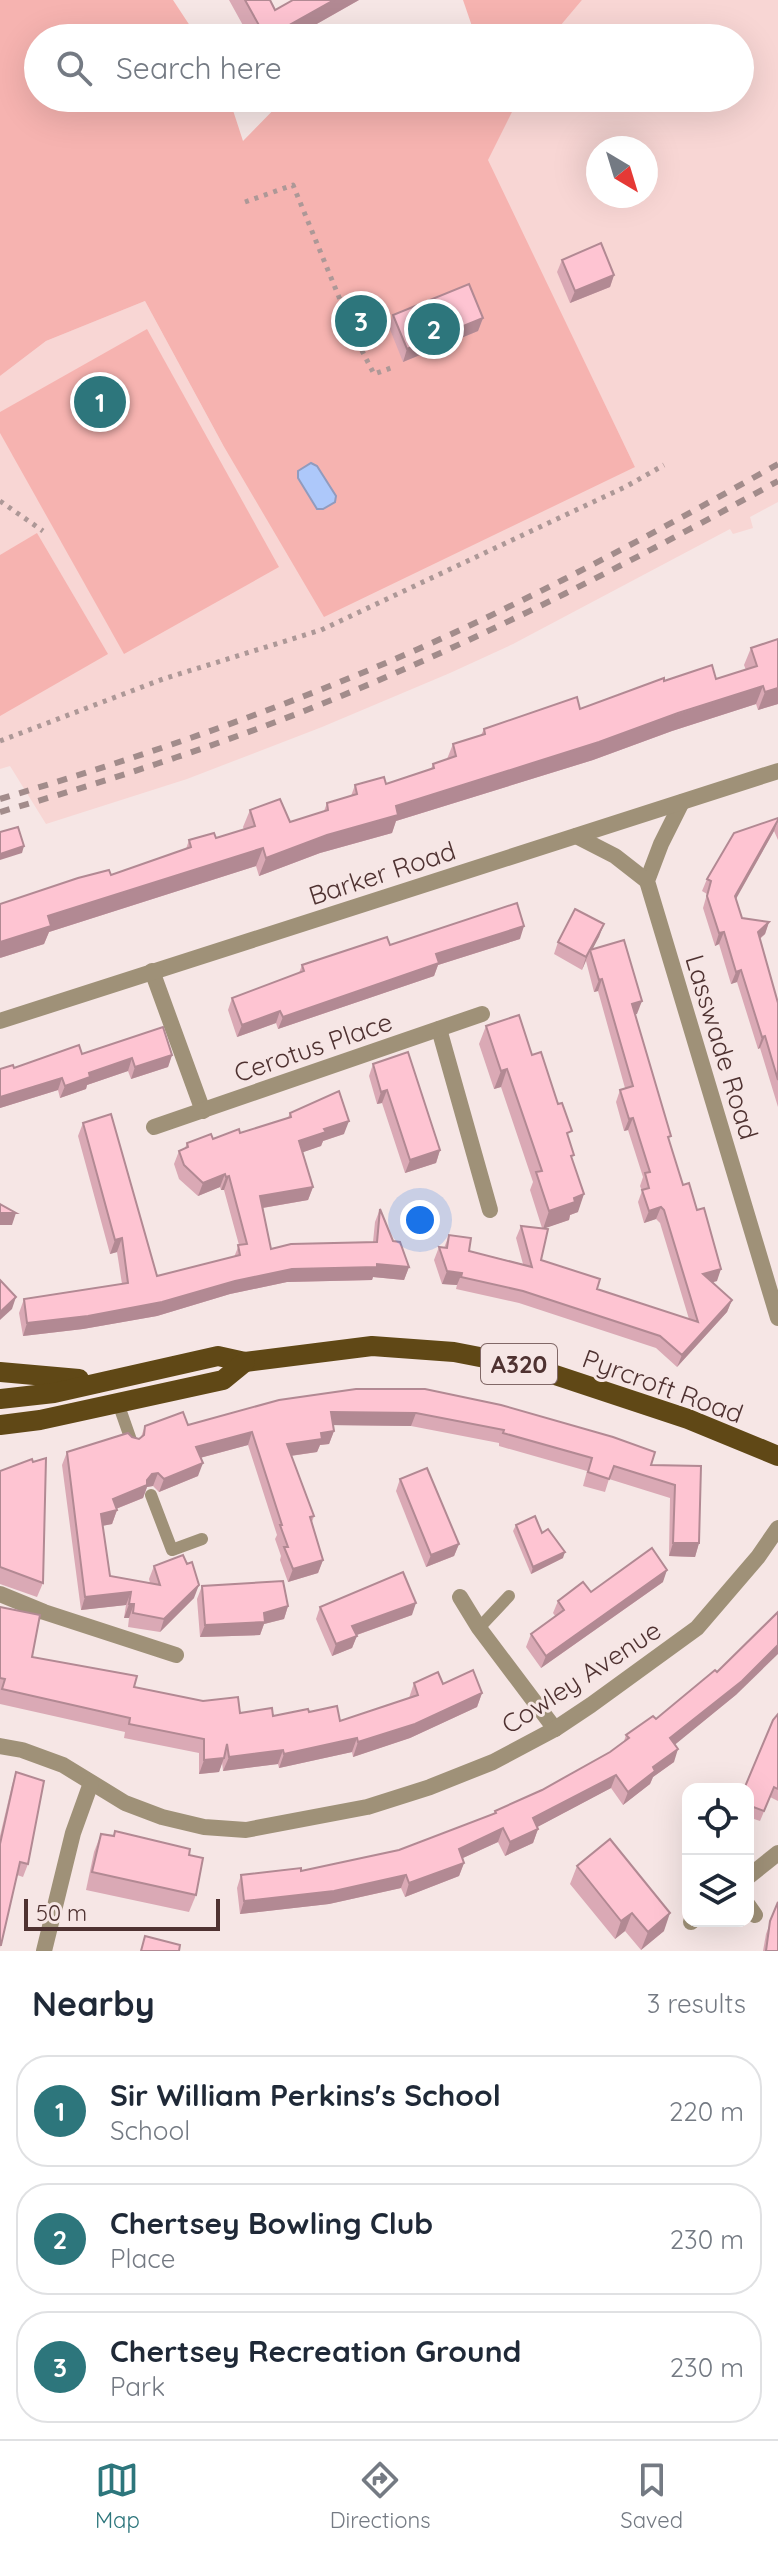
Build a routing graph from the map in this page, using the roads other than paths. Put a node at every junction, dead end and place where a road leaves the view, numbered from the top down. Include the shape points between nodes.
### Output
1 (778, 771) edge
2 (682, 802) junction
3 (576, 836) junction
4 (647, 881) junction
5 (152, 971) junction
6 (482, 1014) dead end
7 (0, 1021) edge
8 (439, 1029) junction
9 (203, 1111) junction
10 (154, 1127) dead end
11 (490, 1210) dead end
12 (778, 1318) edge
13 (245, 1362) junction
14 (0, 1372) edge
15 (116, 1379) junction
16 (0, 1399) edge
17 (118, 1403) junction
18 (0, 1425) edge
19 (132, 1443) edge
20 (778, 1456) edge
21 (151, 1495) edge
22 (778, 1528) edge
23 (202, 1539) dead end
24 (0, 1594) edge
25 (509, 1596) dead end
26 (460, 1597) dead end
27 (479, 1628) junction
28 (176, 1655) dead end
29 (555, 1729) junction
30 (0, 1746) edge
31 (91, 1783) junction
32 (778, 1853) edge
33 (754, 1872) edge
34 (44, 1951) edge

1 - 2 street, Barker Road
2 - 3 street, Barker Road
2 - 4 street
3 - 4 street
3 - 5 street, Barker Road
4 - 12 street, Lasswade Road
5 - 7 street, Barker Road
5 - 9 street
6 - 8 street, Cerotus Place
8 - 9 street, Cerotus Place
8 - 11 street
9 - 10 street, Cerotus Place
13 - 15 main road, Pyrcroft Road / A320 via 218,1356
13 - 17 main road, Pyrcroft Road / A320 via 223,1380
13 - 20 main road, Pyrcroft Road / A320 via 372,1346 454,1352 531,1367 688,1419
14 - 15 main road, A320 via 63,1380
15 - 16 main road, Pyrcroft Road / A320
17 - 18 main road, Pyrcroft Road / A320
17 - 19 lane
21 - 23 lane via 172,1550
22 - 29 street, Cowley Avenue via 697,1628
24 - 28 street
25 - 27 lane
26 - 27 street
27 - 29 street
29 - 31 street, Cowley Avenue via 430,1787 367,1807 246,1830 162,1817
30 - 31 street, Cowley Avenue via 63,1765
31 - 34 street
32 - 33 street

